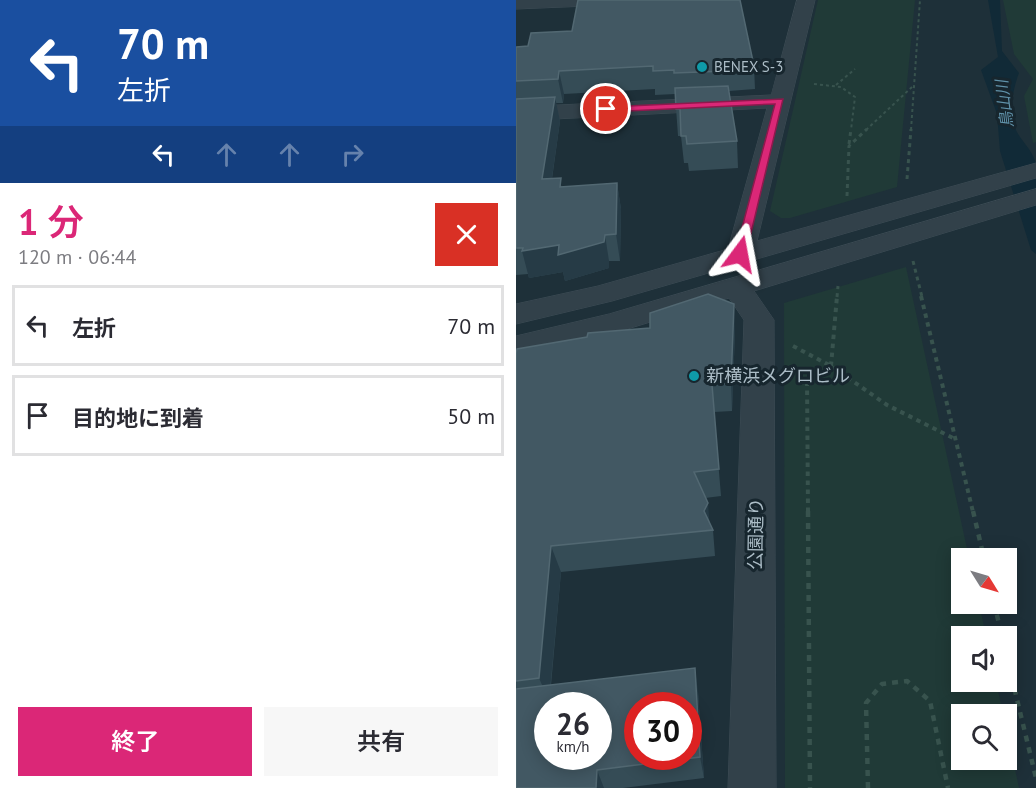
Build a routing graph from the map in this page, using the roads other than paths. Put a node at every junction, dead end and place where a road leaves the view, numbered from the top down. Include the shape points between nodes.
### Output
1 (611, 0) edge
2 (806, 0) edge
3 (516, 4) edge
4 (780, 101) junction
5 (516, 114) edge
6 (1036, 170) edge
7 (1036, 197) edge
8 (921, 205) junction
9 (738, 270) junction
10 (516, 314) edge
11 (516, 347) edge
12 (752, 788) edge

1 - 3 street
2 - 4 street
4 - 5 street
4 - 9 street
6 - 8 street
7 - 8 street
8 - 9 street
9 - 10 street
9 - 11 street via 613,323
9 - 12 street, 公園通り via 759,320

